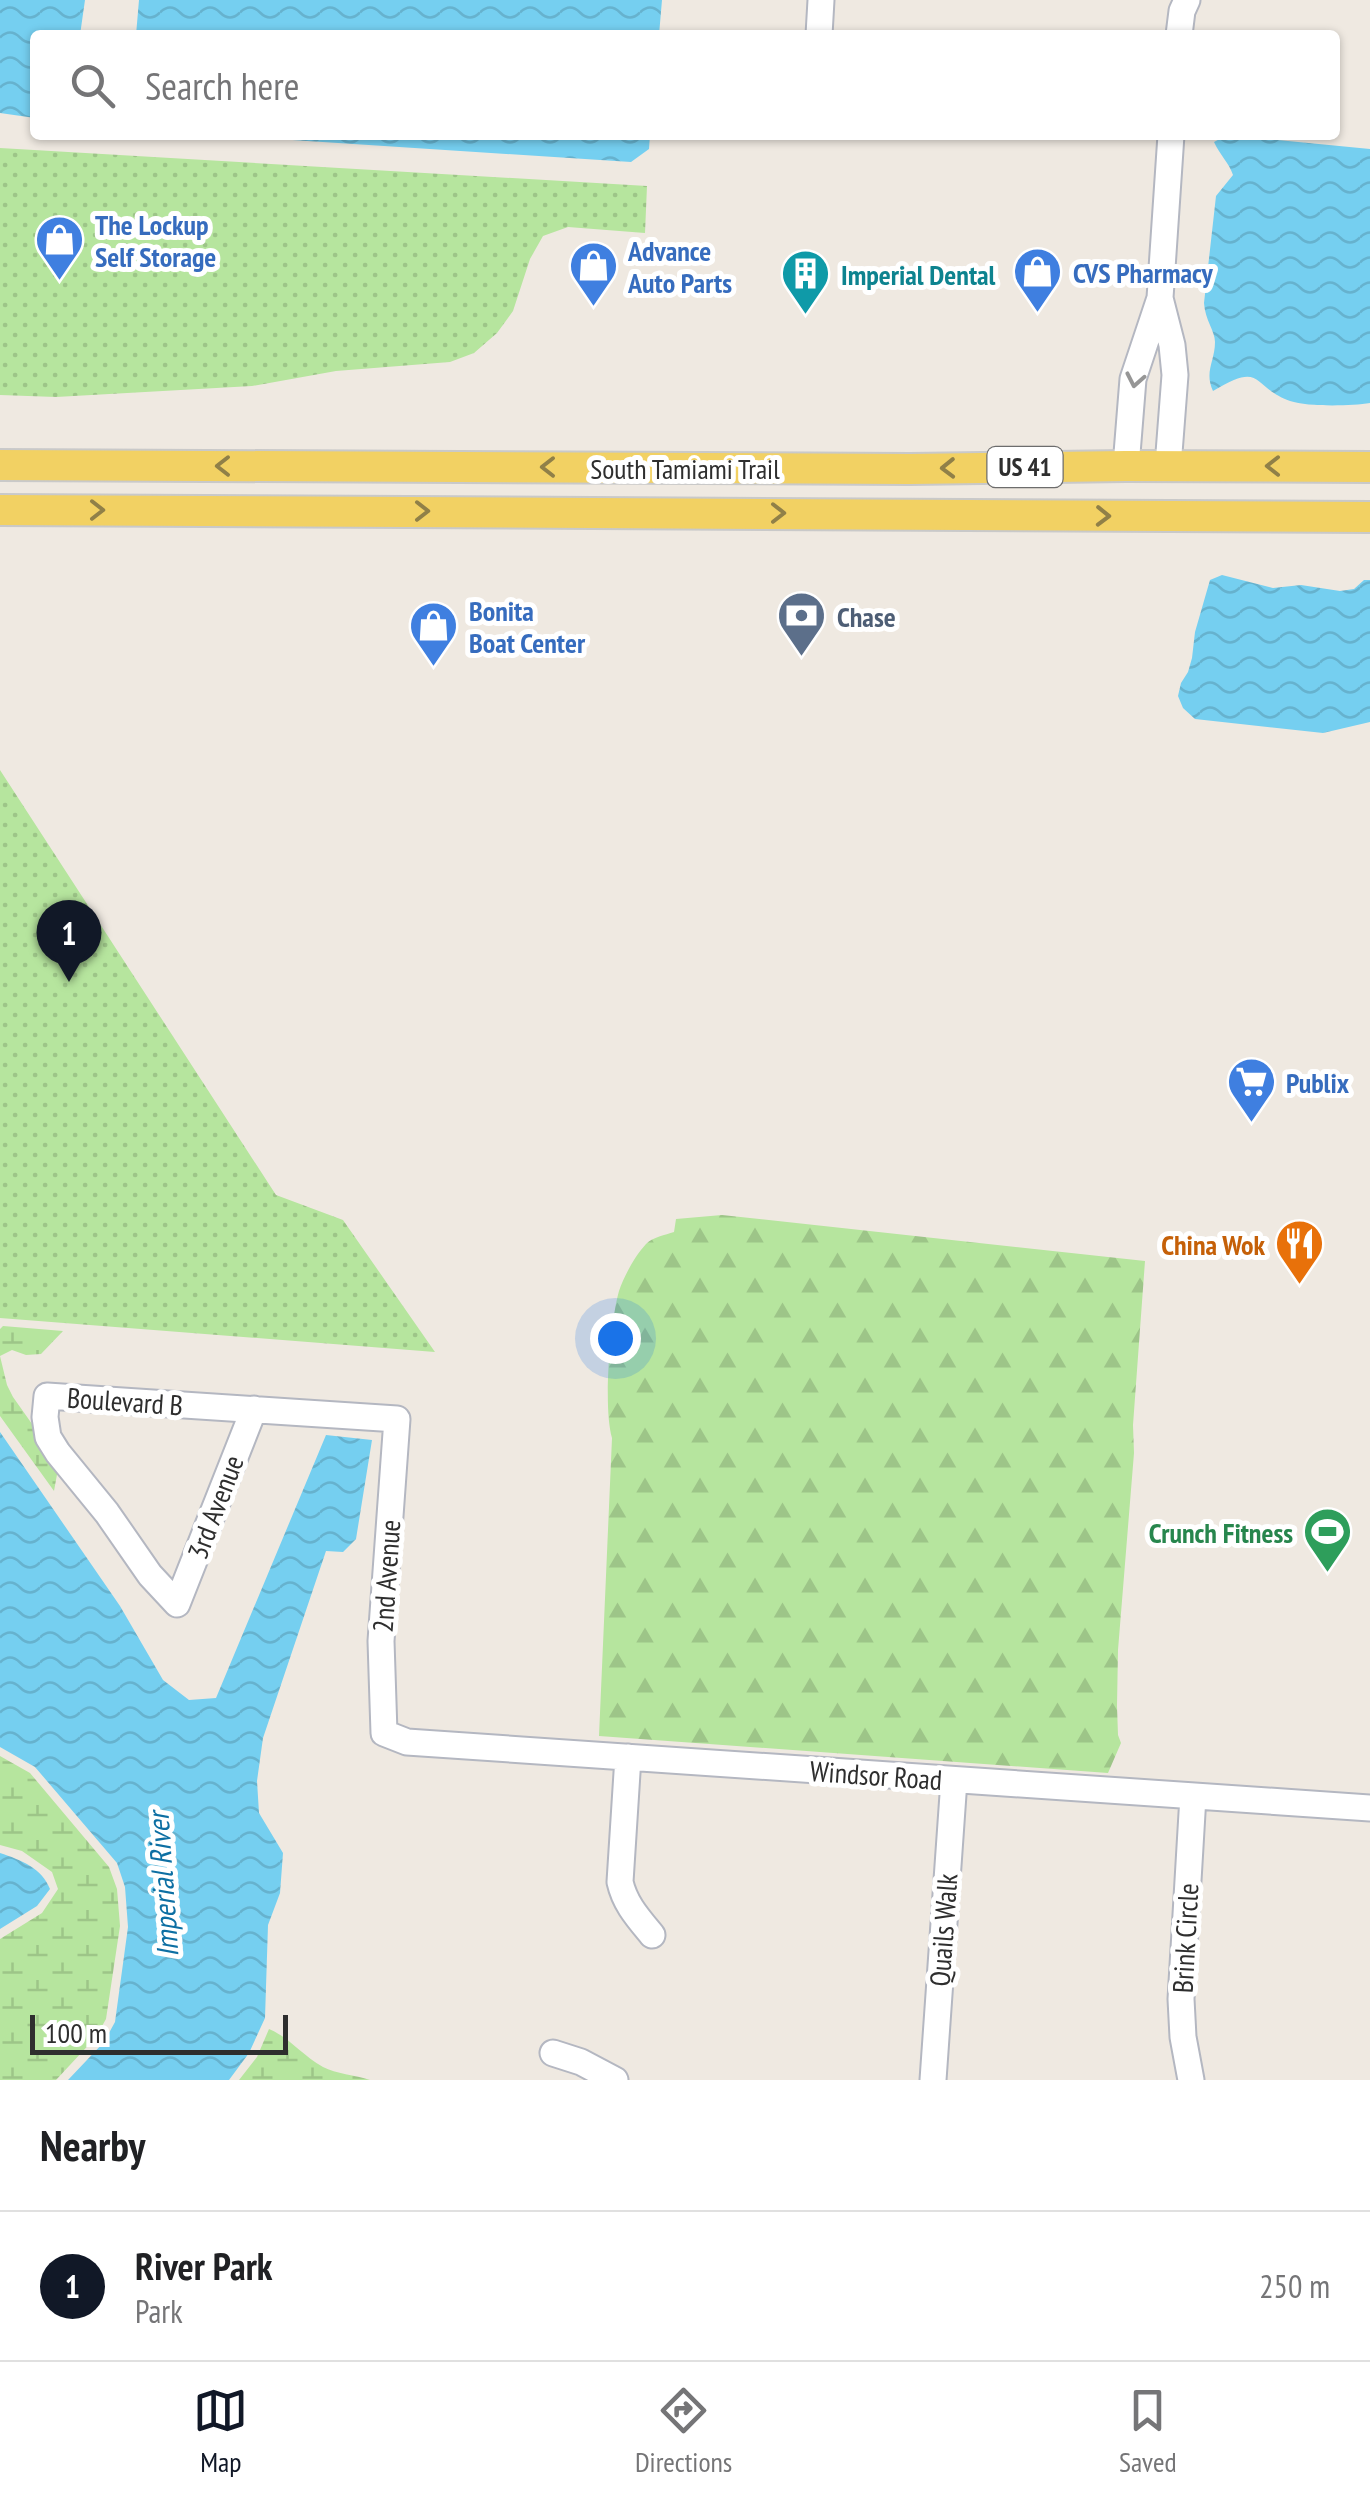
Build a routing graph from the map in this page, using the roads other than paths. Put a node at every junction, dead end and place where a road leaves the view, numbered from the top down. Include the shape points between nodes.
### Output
1 (822, 0) edge
2 (1187, 0) edge
3 (819, 30) edge
4 (1180, 30) edge
5 (1172, 140) edge
6 (1160, 298) junction
7 (0, 465) edge
8 (1126, 466) junction
9 (1168, 466) junction
10 (1370, 467) edge
11 (0, 510) edge
12 (1370, 517) edge
13 (254, 1409) junction
14 (397, 1419) joint
15 (177, 1604) joint
16 (384, 1732) joint
17 (628, 1757) junction
18 (954, 1780) junction
19 (1193, 1796) junction
20 (1370, 1808) edge
21 (652, 1935) dead end
22 (553, 2054) dead end
23 (615, 2080) edge
24 (933, 2080) edge
25 (1192, 2080) edge

1 - 3 street
2 - 4 street
5 - 6 street
6 -> 8 street via 1133,380
6 - 9 street via 1175,375
8 -> 7 main road, South Tamiami Trail / US 41
8 - 9 main road, South Tamiami Trail / US 41
10 -> 9 main road, South Tamiami Trail / US 41
11 -> 12 main road, South Tamiami Trail / US 41
13 - 14 street, Boulevard B
13 - 15 street, 3rd Avenue
13 - 15 street, Boulevard B via 47,1396 44,1417 58,1453
14 - 16 street, 2nd Avenue via 381,1641
16 - 17 street, Windsor Road via 407,1742
17 - 18 street, Windsor Road
17 - 21 street via 620,1882
18 - 19 street, Windsor Road
18 - 24 street, Quails Walk
19 - 20 street, Windsor Road
19 - 25 street, Brink Circle via 1181,1999
22 - 23 street

